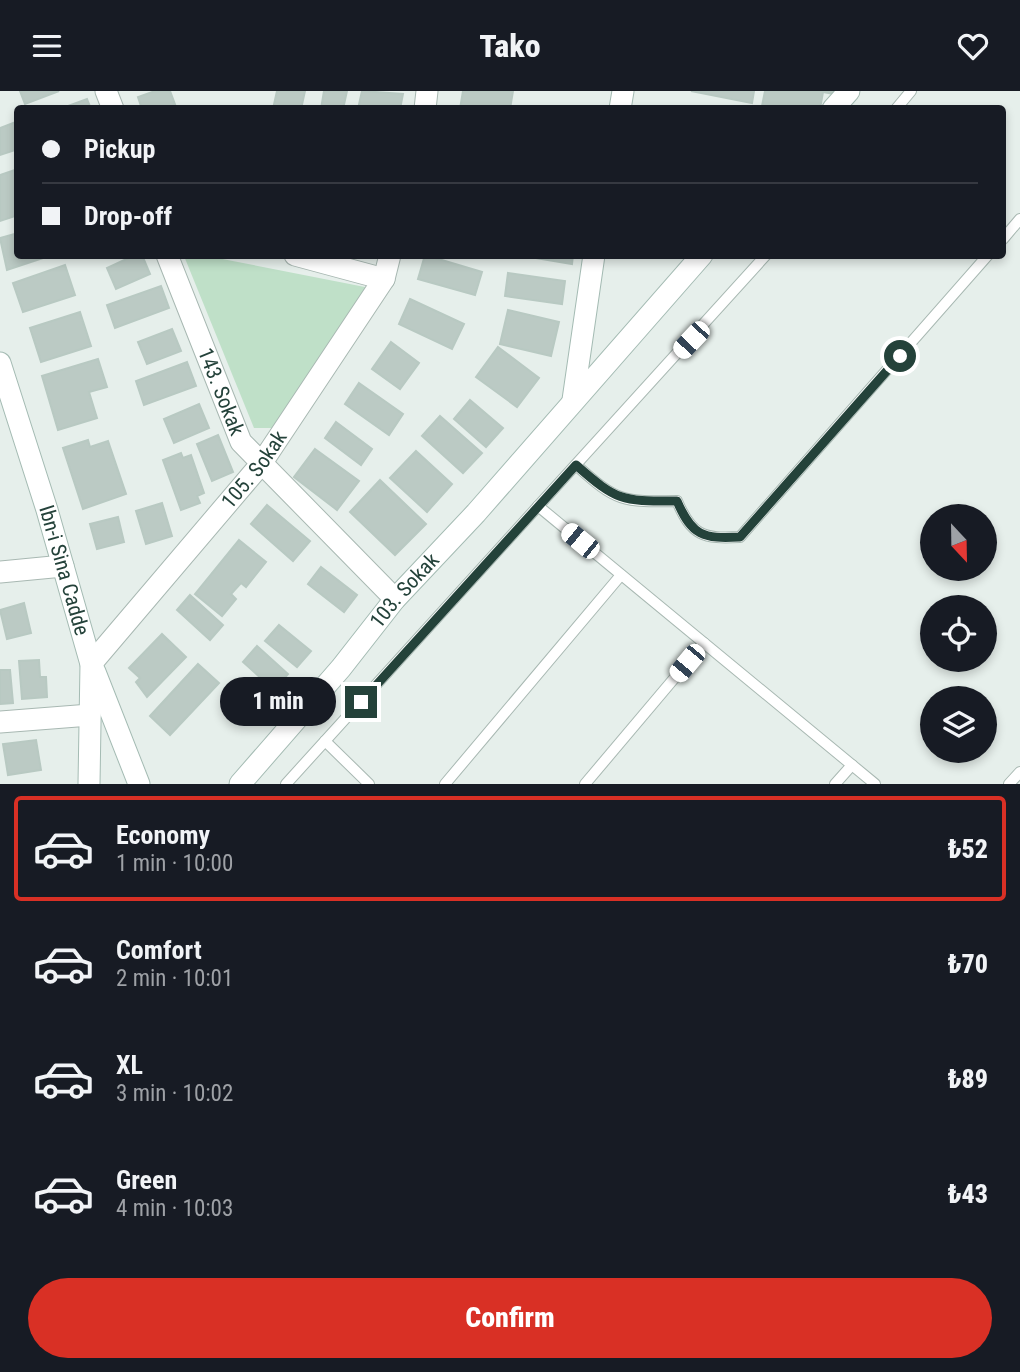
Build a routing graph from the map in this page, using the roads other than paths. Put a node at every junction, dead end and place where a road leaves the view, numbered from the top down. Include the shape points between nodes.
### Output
1 (849, 91) edge
2 (911, 91) edge
3 (837, 105) edge
4 (899, 105) edge
5 (1020, 219) edge
6 (1006, 235) edge
7 (169, 259) edge
8 (310, 259) edge
9 (389, 259) edge
10 (593, 259) edge
11 (698, 259) edge
12 (762, 259) edge
13 (984, 259) edge
14 (384, 279) junction
15 (0, 363) edge
16 (573, 400) junction
17 (8, 412) edge
18 (261, 464) junction
19 (576, 465) junction
20 (538, 506) junction
21 (63, 566) junction
22 (0, 572) edge
23 (621, 575) junction
24 (395, 599) junction
25 (704, 643) junction
26 (91, 664) junction
27 (90, 715) junction
28 (0, 722) edge
29 (325, 741) junction
30 (852, 765) junction
31 (1020, 772) edge
32 (89, 784) edge
33 (139, 784) edge
34 (240, 784) edge
35 (286, 784) edge
36 (369, 784) edge
37 (445, 784) edge
38 (584, 784) edge
39 (835, 784) edge
40 (875, 784) edge
41 (1009, 784) edge

1 - 3 street
2 - 4 lane
5 - 6 lane
7 - 18 street, 143. Sokak via 241,442
8 - 14 street
9 - 14 street, 105. Sokak
10 - 16 street
11 - 16 street, 103. Sokak
12 - 19 lane
13 - 19 lane via 740,537 710,538 687,525 677,501 633,501 606,492
14 - 18 street, 105. Sokak
15 - 17 street, Ibn-i Sina Cadde
16 - 24 street, 103. Sokak via 477,513
17 - 21 street, Ibn-i Sina Cadde
18 - 24 street, 143. Sokak
18 - 26 street, 105. Sokak
19 - 20 lane
20 - 23 lane
20 - 29 lane
21 - 22 street
21 - 26 street, Ibn-i Sina Cadde
23 - 25 lane
23 - 37 lane
24 - 34 street, 103. Sokak
25 - 30 lane
25 - 38 lane
26 - 27 street, Ibn-i Sina Cadde
26 - 33 street
27 - 28 street
27 - 32 street, Ibn-i Sina Cadde
29 - 35 lane
29 - 36 lane
30 - 39 lane
30 - 40 lane
31 - 41 lane

